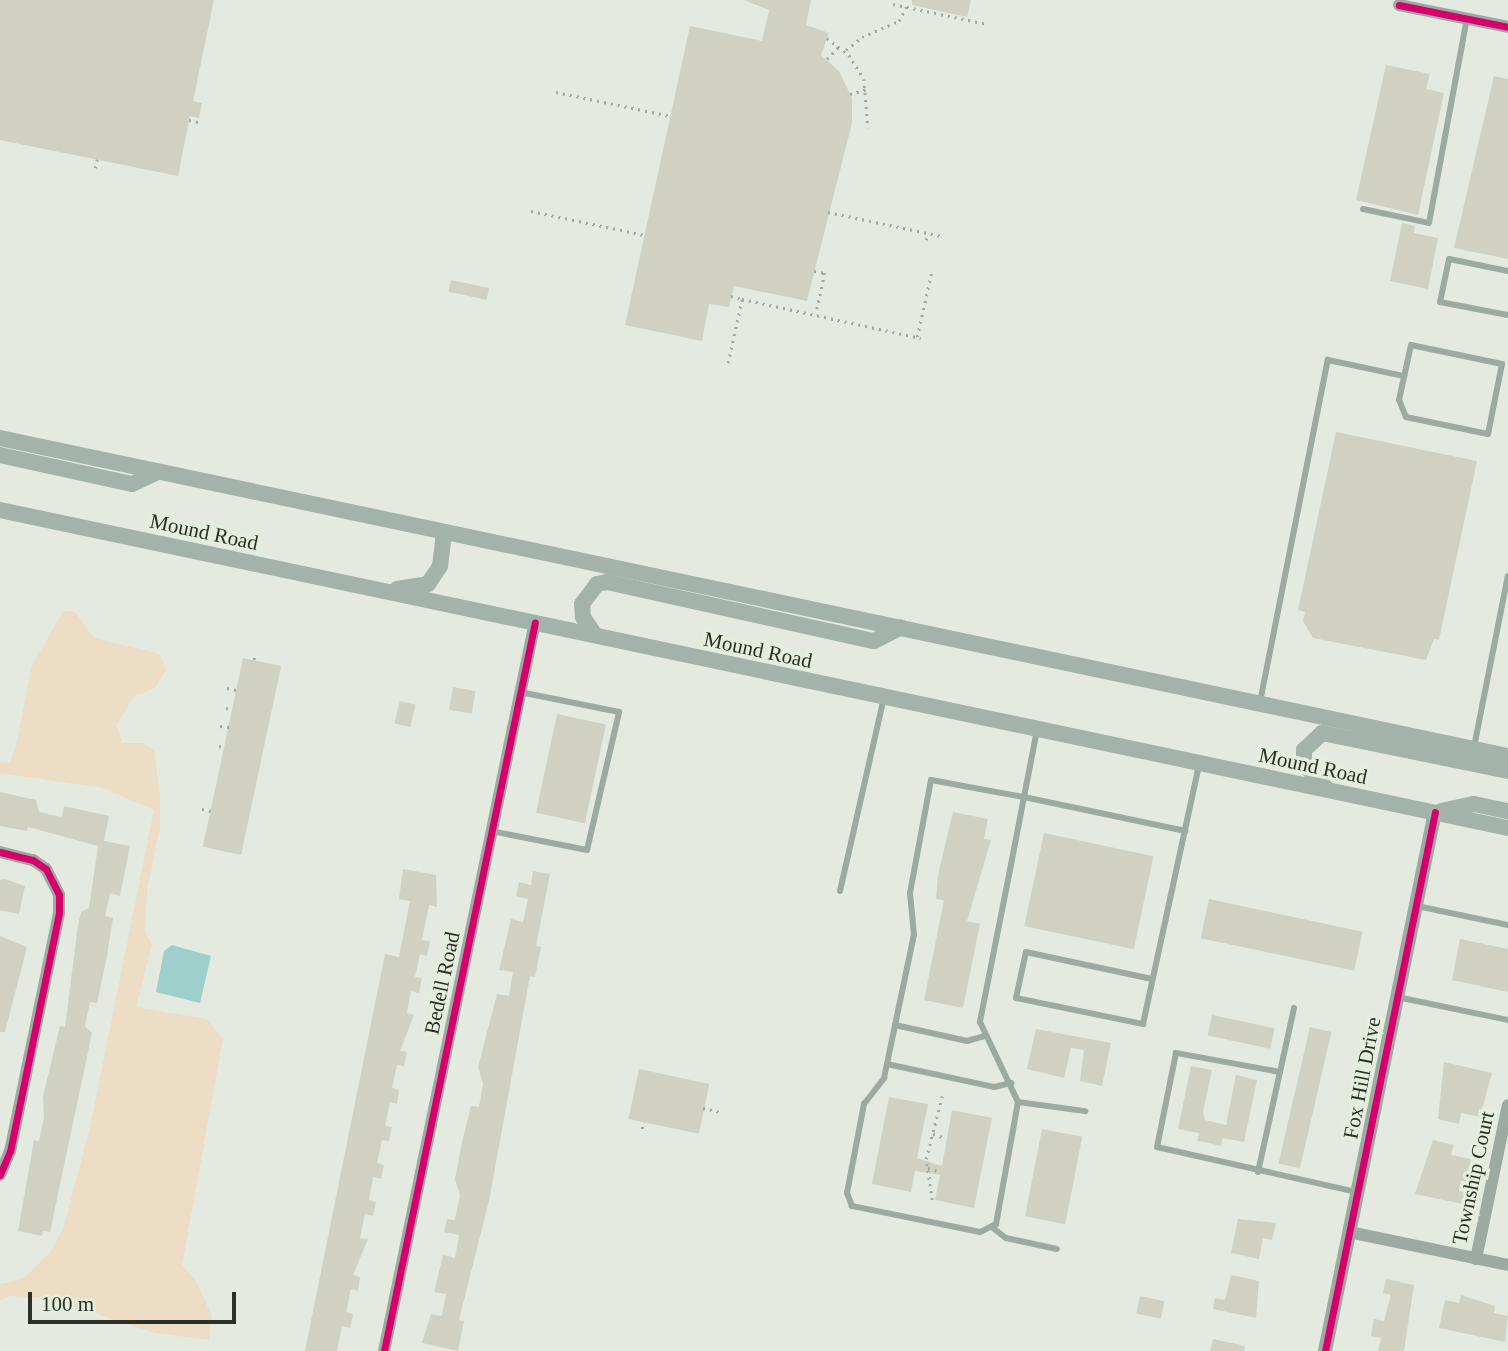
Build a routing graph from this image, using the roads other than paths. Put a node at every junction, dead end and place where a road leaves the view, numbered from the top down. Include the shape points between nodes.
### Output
1 (1408, 4) edge
2 (1467, 18) junction
3 (1508, 27) edge
4 (1363, 209) dead end
5 (1508, 271) edge
6 (1508, 315) edge
7 (1404, 376) junction
8 (0, 438) edge
9 (0, 456) edge
10 (158, 472) junction
11 (0, 510) edge
12 (444, 532) junction
13 (1508, 576) edge
14 (384, 591) junction
15 (534, 622) junction
16 (901, 627) junction
17 (595, 635) junction
18 (520, 692) junction
19 (884, 698) junction
20 (1260, 703) junction
21 (1037, 730) junction
22 (1472, 756) junction
23 (1508, 756) edge
24 (1199, 764) junction
25 (1508, 771) edge
26 (1329, 791) junction
27 (1024, 797) junction
28 (1508, 811) edge
29 (1435, 812) junction
30 (1508, 828) edge
31 (491, 831) junction
32 (1185, 831) junction
33 (0, 852) edge
34 (840, 891) dead end
35 (1416, 906) junction
36 (1508, 926) edge
37 (1152, 979) junction
38 (1397, 997) junction
39 (1294, 1008) dead end
40 (1508, 1020) edge
41 (895, 1025) junction
42 (984, 1036) junction
43 (887, 1064) junction
44 (1280, 1072) junction
45 (1012, 1083) junction
46 (1018, 1102) junction
47 (1508, 1105) edge
48 (1085, 1111) dead end
49 (1258, 1172) junction
50 (0, 1175) edge
51 (1357, 1192) junction
52 (993, 1228) junction
53 (1349, 1231) junction
54 (1057, 1249) dead end
55 (1476, 1258) junction
56 (1508, 1265) edge
57 (384, 1351) edge
58 (1325, 1351) edge

1 - 2 street
2 - 3 street
2 - 4 lane via 1429,223
5 - 6 lane via 1449,259 1440,302
7 - 7 lane via 1399,400 1406,417 1488,434 1502,364 1411,345
7 - 20 lane via 1328,360
8 - 10 main road
9 - 10 main road via 132,484
10 - 12 main road
11 - 14 main road, Mound Road
12 - 14 main road via 440,566 428,584
12 - 16 main road
13 - 22 lane
14 - 15 main road, Mound Road
15 - 17 main road, Mound Road
15 - 18 street, Bedell Road
16 - 17 main road via 874,641 607,582 585,594 582,604 583,617
16 - 20 main road
17 - 19 main road, Mound Road
18 - 31 street, Bedell Road
18 - 31 lane via 618,712 587,850
19 - 21 main road, Mound Road
19 - 34 lane
20 - 22 main road
21 - 24 main road, Mound Road
21 - 27 lane
22 - 23 main road
22 - 25 main road
22 - 26 main road via 1322,733 1304,750 1304,764
24 - 26 main road, Mound Road
24 - 32 lane
26 - 29 main road, Mound Road
27 - 32 lane
27 - 41 lane via 931,780 910,892 914,936
27 - 42 lane via 979,1022
28 - 29 main road via 1474,804
29 - 30 main road, Mound Road
29 - 35 street, Fox Hill Drive
31 - 57 street, Bedell Road
32 - 37 lane
33 - 50 street via 33,859 46,869 59,895 59,913 10,1152
35 - 36 lane
35 - 38 street, Fox Hill Drive
37 - 37 lane via 1143,1024 1016,998 1026,953
38 - 40 lane
38 - 51 street, Fox Hill Drive
39 - 44 lane
41 - 42 lane via 967,1041
41 - 43 lane
42 - 45 lane
43 - 45 lane via 995,1087
43 - 52 lane via 882,1082 864,1104 847,1199 856,1208 884,1214 980,1233
44 - 49 lane
44 - 49 lane via 1185,1052 1171,1062 1157,1147
45 - 46 lane
46 - 48 lane
46 - 52 lane
47 - 55 street, Township Court
49 - 51 lane
51 - 53 street, Fox Hill Drive
52 - 54 lane via 1006,1238
53 - 55 street
53 - 58 street, Fox Hill Drive
55 - 56 street

